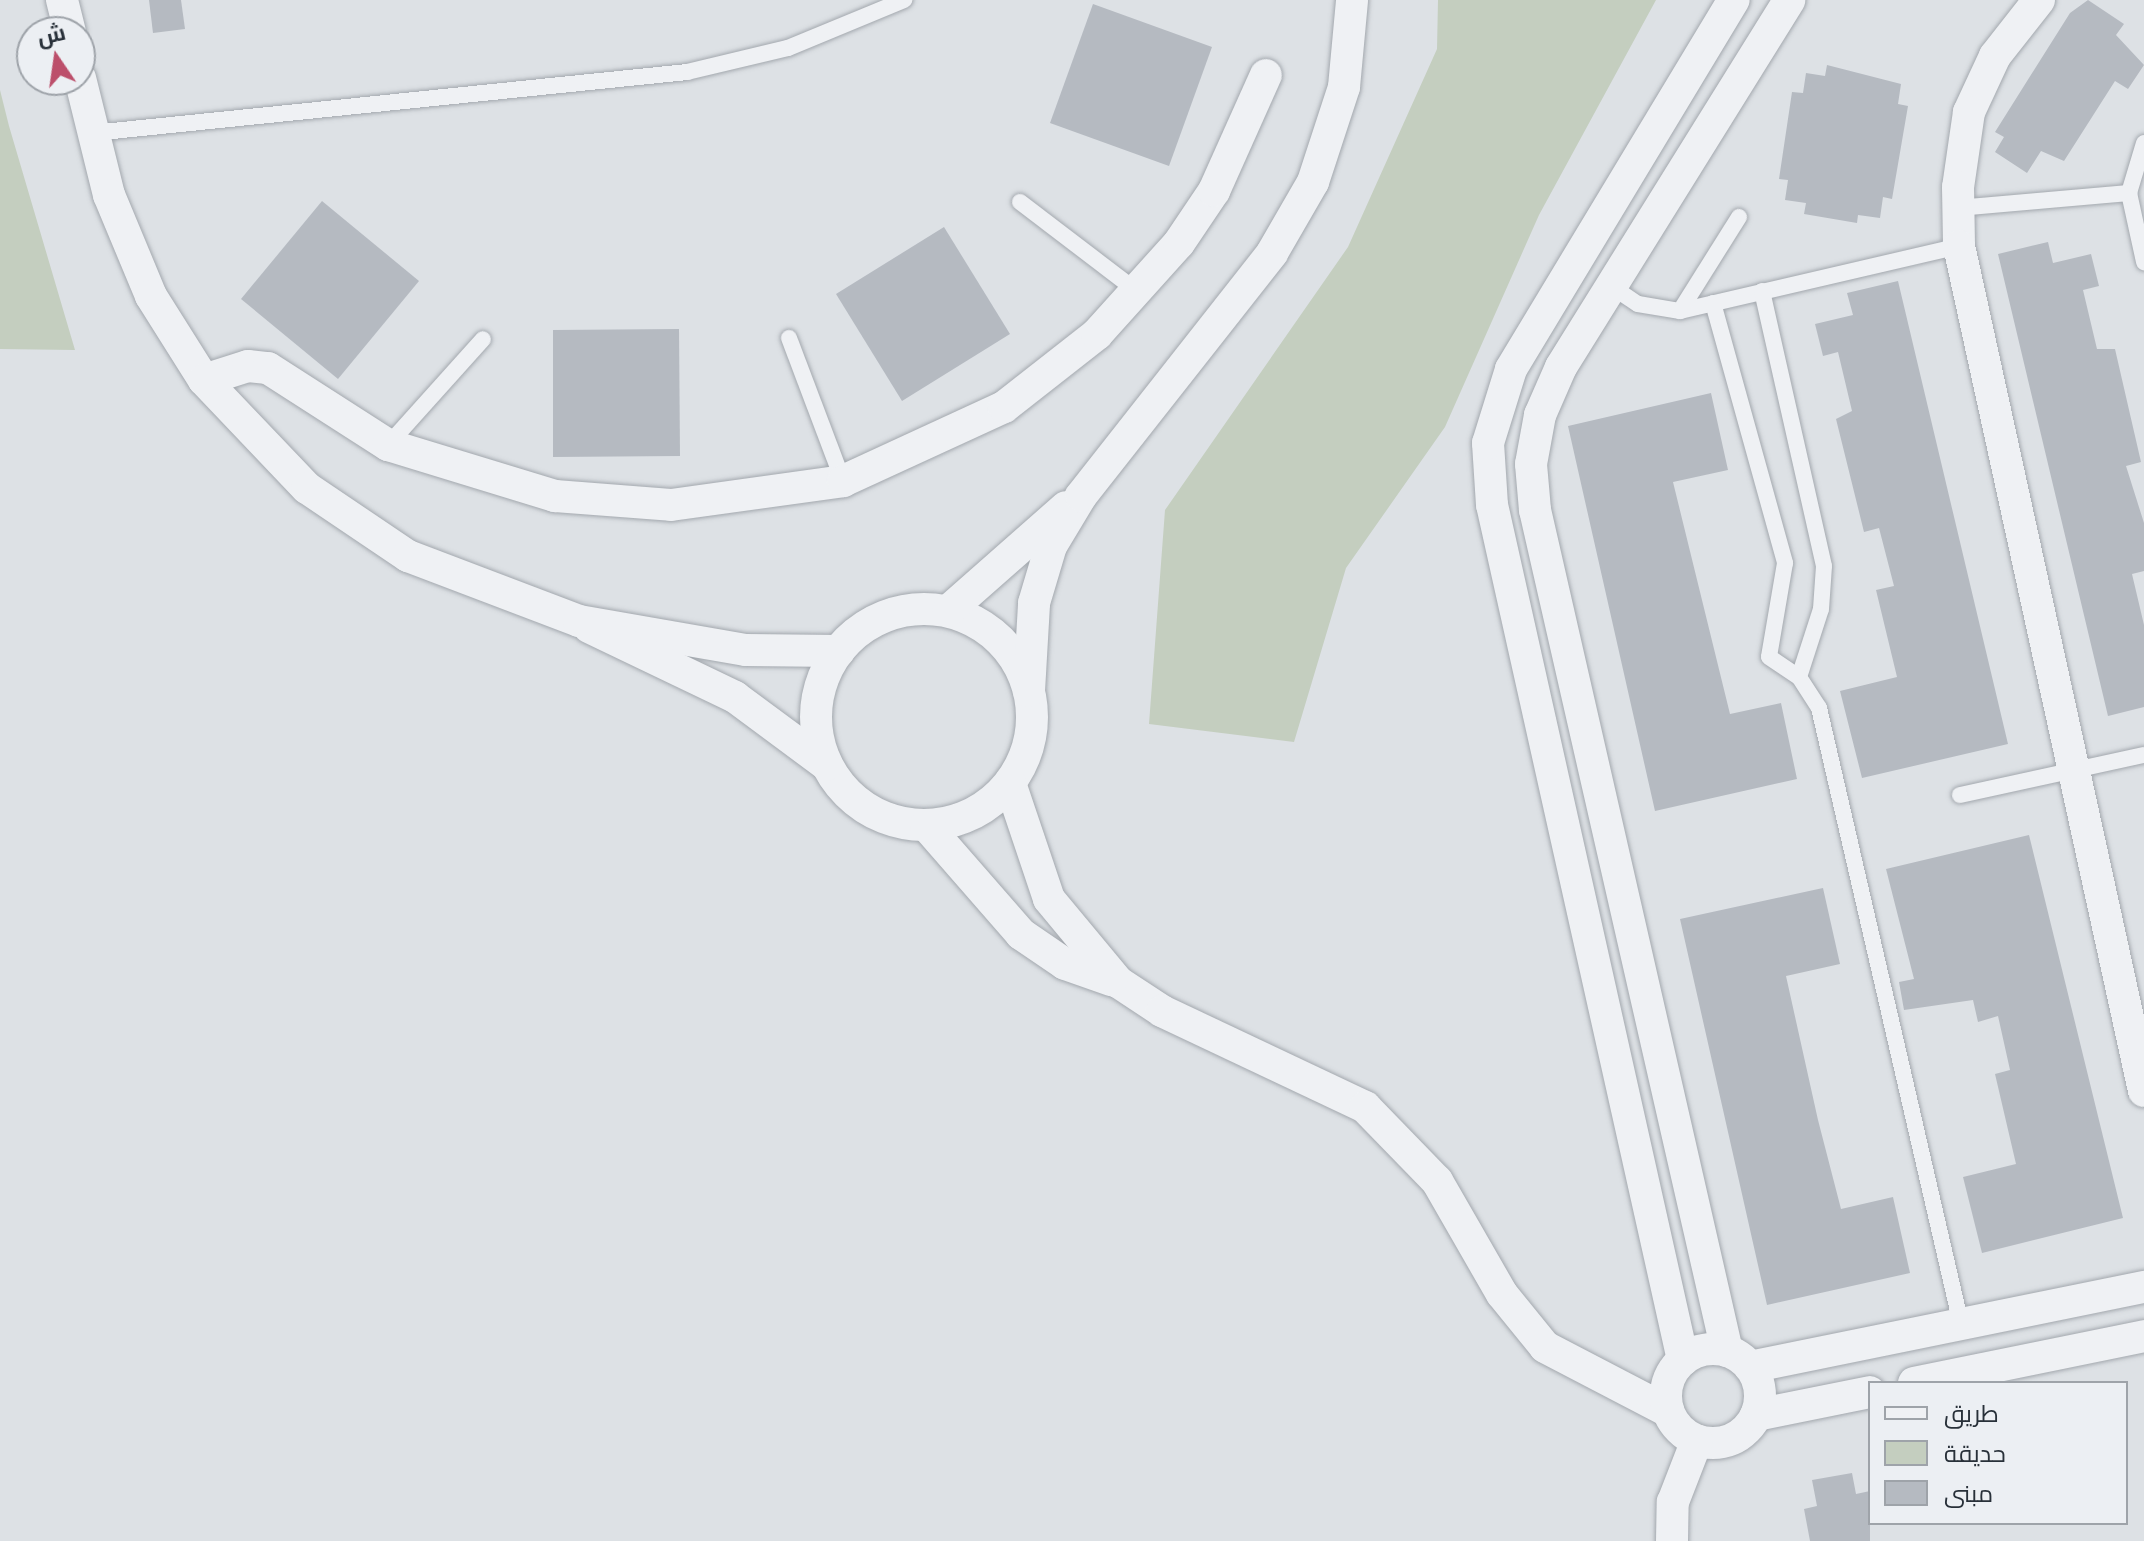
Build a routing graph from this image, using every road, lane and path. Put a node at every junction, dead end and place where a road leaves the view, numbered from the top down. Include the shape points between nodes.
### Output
1 (904, 0) edge
2 (1352, 0) edge
3 (1734, 0) edge
4 (1789, 0) edge
5 (2039, 0) edge
6 (1266, 75) dead end
7 (84, 96) edge
8 (93, 133) junction
9 (2144, 143) edge
10 (2129, 193) junction
11 (1020, 202) dead end
12 (1957, 208) junction
13 (1739, 217) dead end
14 (1959, 246) junction
15 (2144, 262) edge
16 (1611, 286) junction
17 (1762, 291) junction
18 (1138, 292) junction
19 (1713, 303) junction
20 (1680, 311) junction
21 (789, 338) dead end
22 (483, 339) dead end
23 (204, 380) junction
24 (388, 445) junction
25 (843, 481) junction
26 (1081, 496) junction
27 (948, 611) junction
28 (579, 621) junction
29 (746, 650) junction
30 (839, 651) junction
31 (1799, 677) junction
32 (1029, 691) junction
33 (735, 697) junction
34 (2144, 755) edge
35 (827, 765) junction
36 (2073, 771) junction
37 (1010, 783) junction
38 (1960, 795) dead end
39 (926, 825) junction
40 (1118, 982) junction
41 (2144, 1091) edge
42 (2144, 1287) edge
43 (1961, 1324) junction
44 (2144, 1336) edge
45 (1738, 1359) junction
46 (1683, 1360) junction
47 (1924, 1381) edge
48 (1868, 1392) edge
49 (1668, 1411) junction
50 (1756, 1415) junction
51 (1697, 1440) junction
52 (1672, 1541) edge

1 - 8 lane via 788,48 687,72
2 - 26 street via 1338,112 1294,219
3 - 46 street via 1511,369 1488,443 1492,505
4 - 16 street
5 - 12 street via 1976,91
6 - 18 street via 1214,191
7 - 8 street
8 - 23 street via 127,247
9 - 10 lane
10 - 12 lane
10 - 15 lane
11 - 18 lane
12 - 14 street
13 - 20 lane
14 - 17 lane
14 - 36 street
16 - 20 lane via 1638,304
16 - 45 street via 1549,390 1534,440 1532,487
17 - 19 lane
17 - 31 lane via 1824,566 1821,609
18 - 25 street via 1004,407
19 - 20 lane
19 - 31 lane via 1785,563 1769,657
21 - 25 lane
22 - 24 lane
23 - 24 street via 248,366 268,368
23 - 28 street via 269,455 355,524 463,582
24 - 25 street via 498,484 613,503 729,502
26 - 27 street
26 - 32 street via 1041,574 1029,632
27 - 30 street via 876,620
27 - 32 street via 991,631
28 - 29 street
28 - 33 street
29 - 30 street
29 - 33 street
30 - 35 street via 815,718
31 - 43 lane via 1819,708
32 - 37 street via 1030,739
33 - 35 street
34 - 36 lane
35 - 39 street via 858,802
36 - 38 lane
36 - 41 street
37 - 39 street via 972,813
37 - 40 street via 1049,899
39 - 40 street via 1041,951
40 - 49 street via 1374,1114 1437,1181 1502,1294 1545,1347
42 - 43 street
43 - 45 street
44 - 47 street
45 - 46 street
45 - 50 street via 1760,1390
46 - 49 street via 1668,1383
48 - 50 street
49 - 51 street
50 - 51 street via 1724,1442
51 - 52 street via 1673,1502

